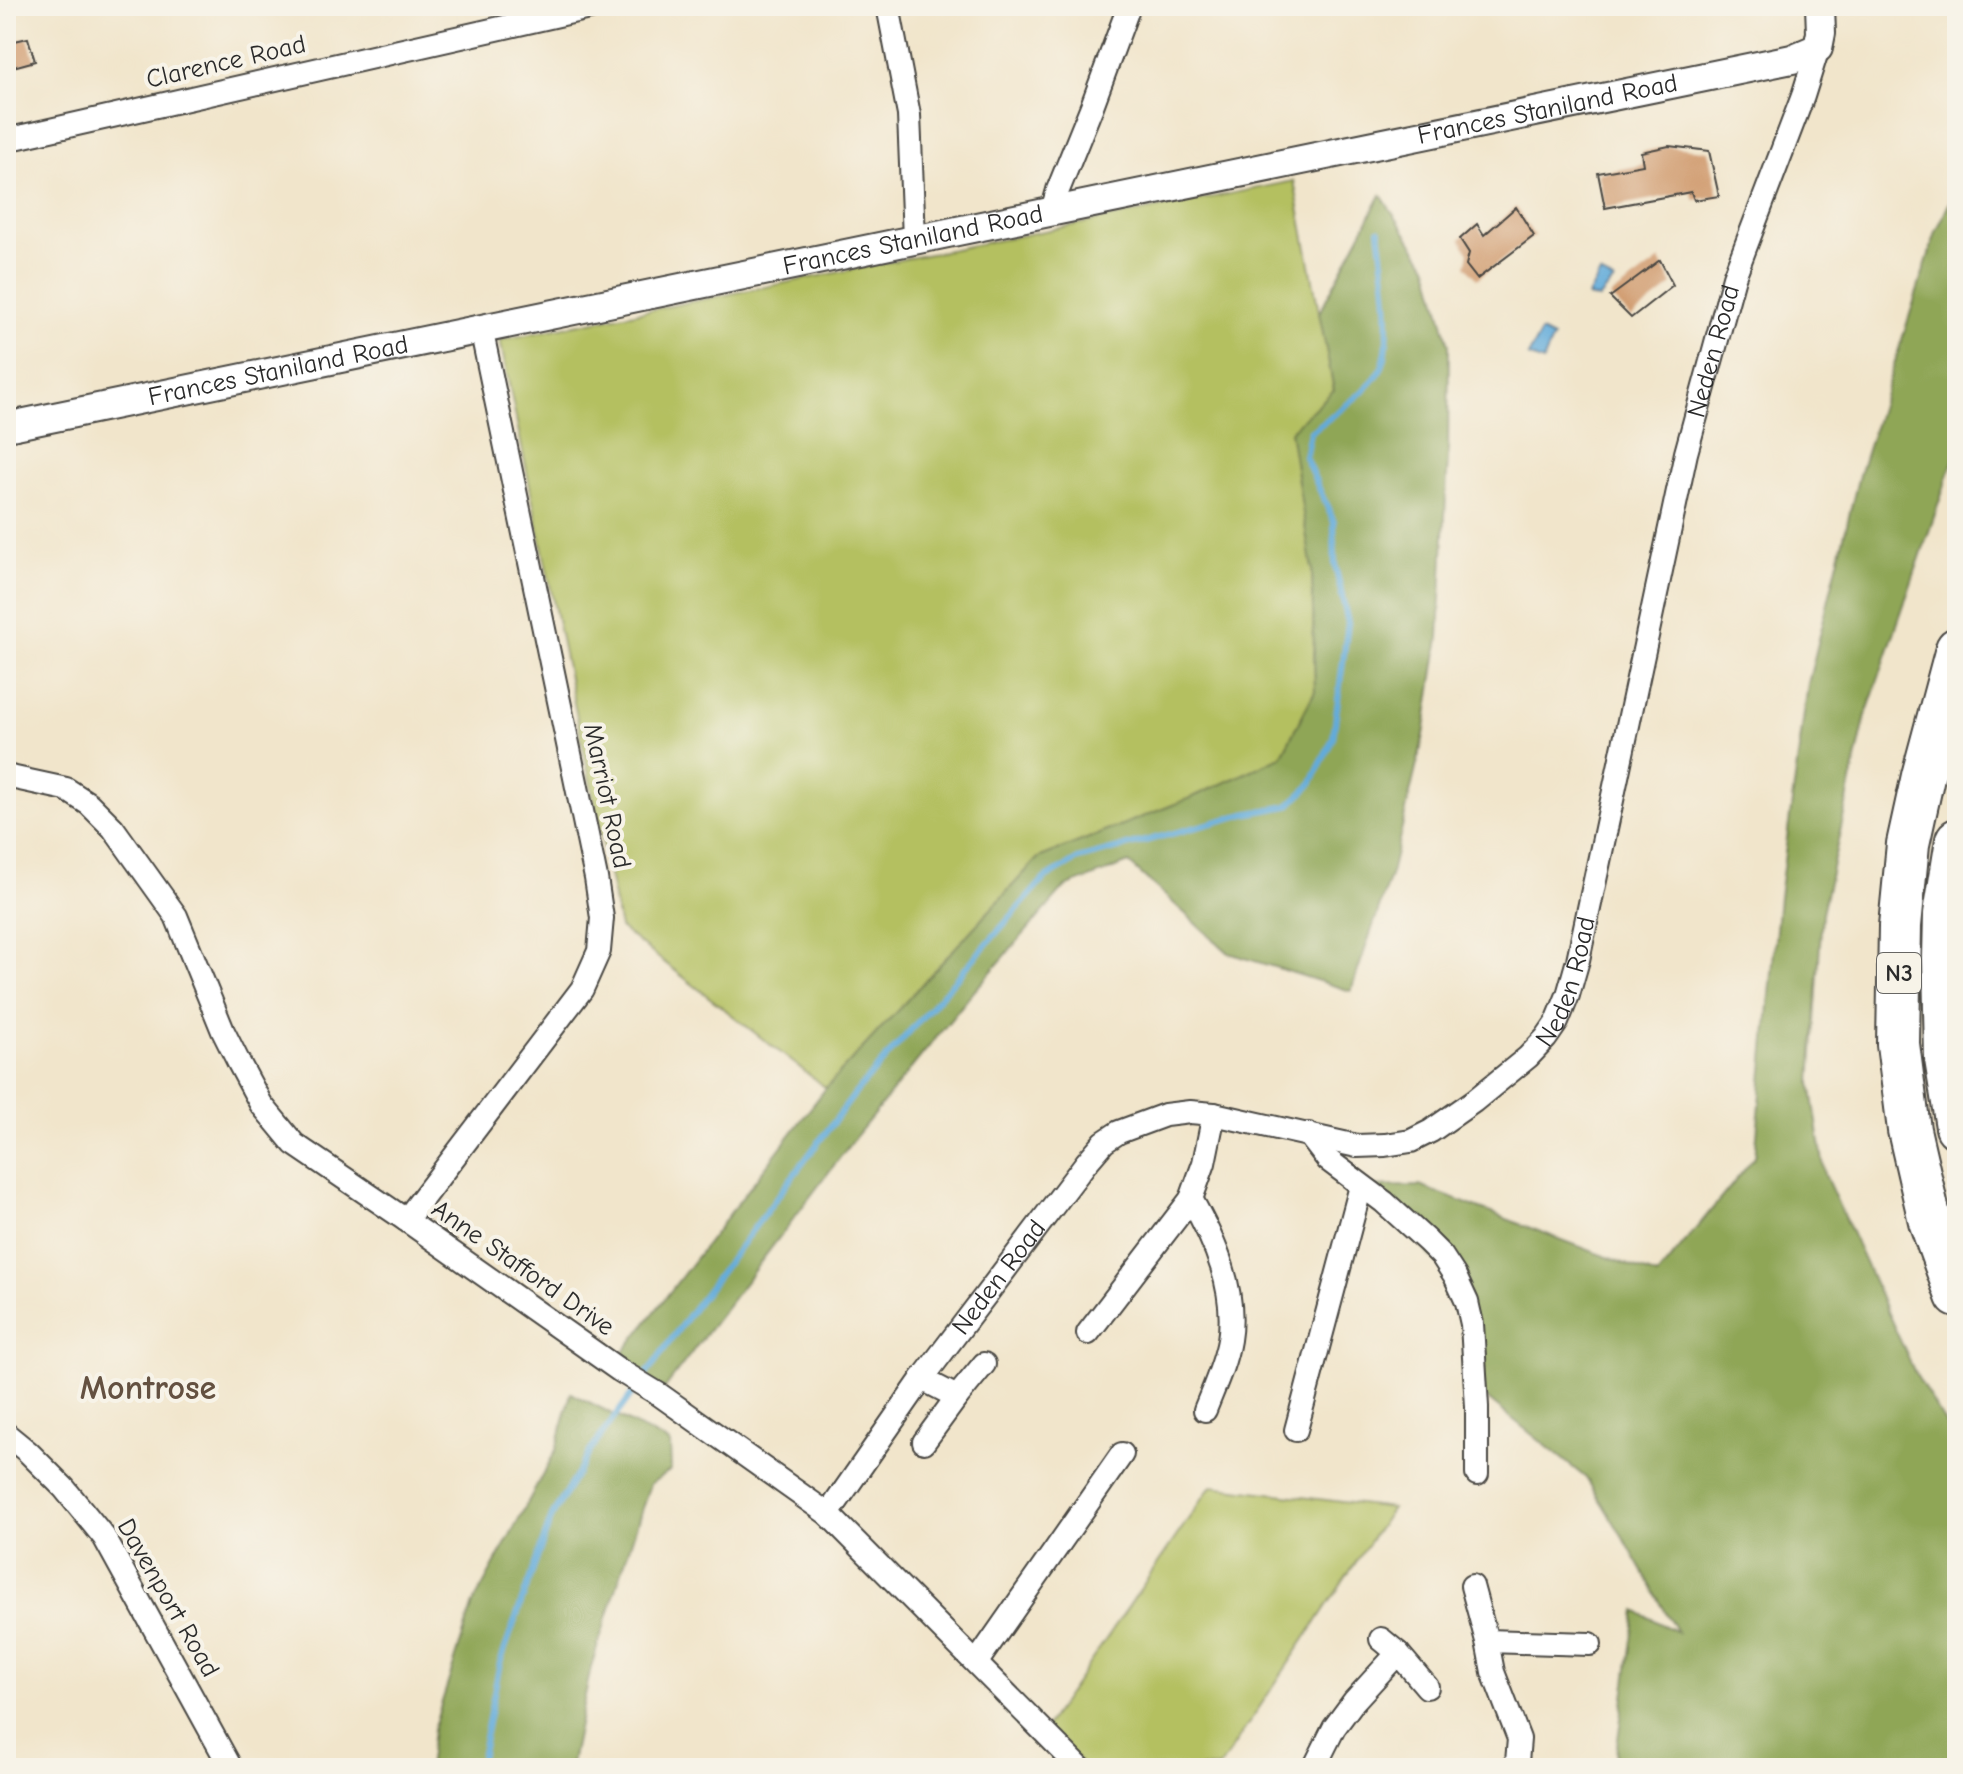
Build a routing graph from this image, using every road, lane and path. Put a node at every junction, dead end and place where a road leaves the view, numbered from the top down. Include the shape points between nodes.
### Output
1 (598, 6) edge
2 (888, 6) edge
3 (1129, 6) edge
4 (1820, 6) edge
5 (1818, 48) junction
6 (6, 140) edge
7 (1052, 211) junction
8 (914, 239) junction
9 (481, 328) junction
10 (6, 427) edge
11 (1957, 649) edge
12 (6, 776) edge
13 (1957, 840) edge
14 (1214, 1114) junction
15 (1957, 1127) edge
16 (1308, 1134) junction
17 (1361, 1186) junction
18 (1191, 1199) junction
19 (406, 1220) junction
20 (1957, 1296) edge
21 (1088, 1333) dead end
22 (984, 1364) dead end
23 (922, 1379) junction
24 (957, 1397) junction
25 (1205, 1410) dead end
26 (1296, 1430) dead end
27 (6, 1434) edge
28 (924, 1442) dead end
29 (1122, 1454) dead end
30 (1477, 1474) dead end
31 (828, 1514) junction
32 (1472, 1586) dead end
33 (1487, 1641) junction
34 (1590, 1644) dead end
35 (977, 1662) junction
36 (1427, 1687) dead end
37 (231, 1768) edge
38 (1080, 1768) edge
39 (1314, 1768) edge
40 (1515, 1768) edge

1 - 6 street, Clarence Road
2 - 8 street via 909,115
3 - 7 street
4 - 5 street, Neden Road
5 - 7 street, Frances Staniland Road via 1792,59
5 - 16 street, Neden Road via 1734,277 1686,453 1578,960 1557,1022 1528,1057 1411,1141 1357,1146
7 - 8 street, Frances Staniland Road
8 - 9 street, Frances Staniland Road
9 - 10 street, Frances Staniland Road
9 - 19 street, Marriot Road via 602,918 599,951 582,989
11 - 20 highway, N3 via 1908,844 1898,1044 1909,1130 1930,1221
12 - 19 street, Anne Stafford Drive via 66,789 113,828 176,916 223,1031 261,1104 294,1144
13 - 15 highway, N3 via 1944,958 1946,1059
14 - 16 street, Neden Road
14 - 18 street
14 - 23 street, Neden Road via 1165,1115 1104,1142
16 - 17 street via 1328,1160
17 - 26 street
17 - 30 street via 1442,1256 1467,1302 1476,1378
18 - 21 street
18 - 25 street via 1230,1295 1229,1338
19 - 31 street, Anne Stafford Drive
22 - 24 street
23 - 24 street
23 - 31 street, Neden Road
24 - 28 street
27 - 37 street, Davenport Road via 64,1488 104,1537
29 - 35 street
31 - 35 street, Anne Stafford Drive
32 - 33 street
33 - 34 street
33 - 40 street via 1519,1739
35 - 38 street, Anne Stafford Drive
36 - 39 street via 1389,1646

